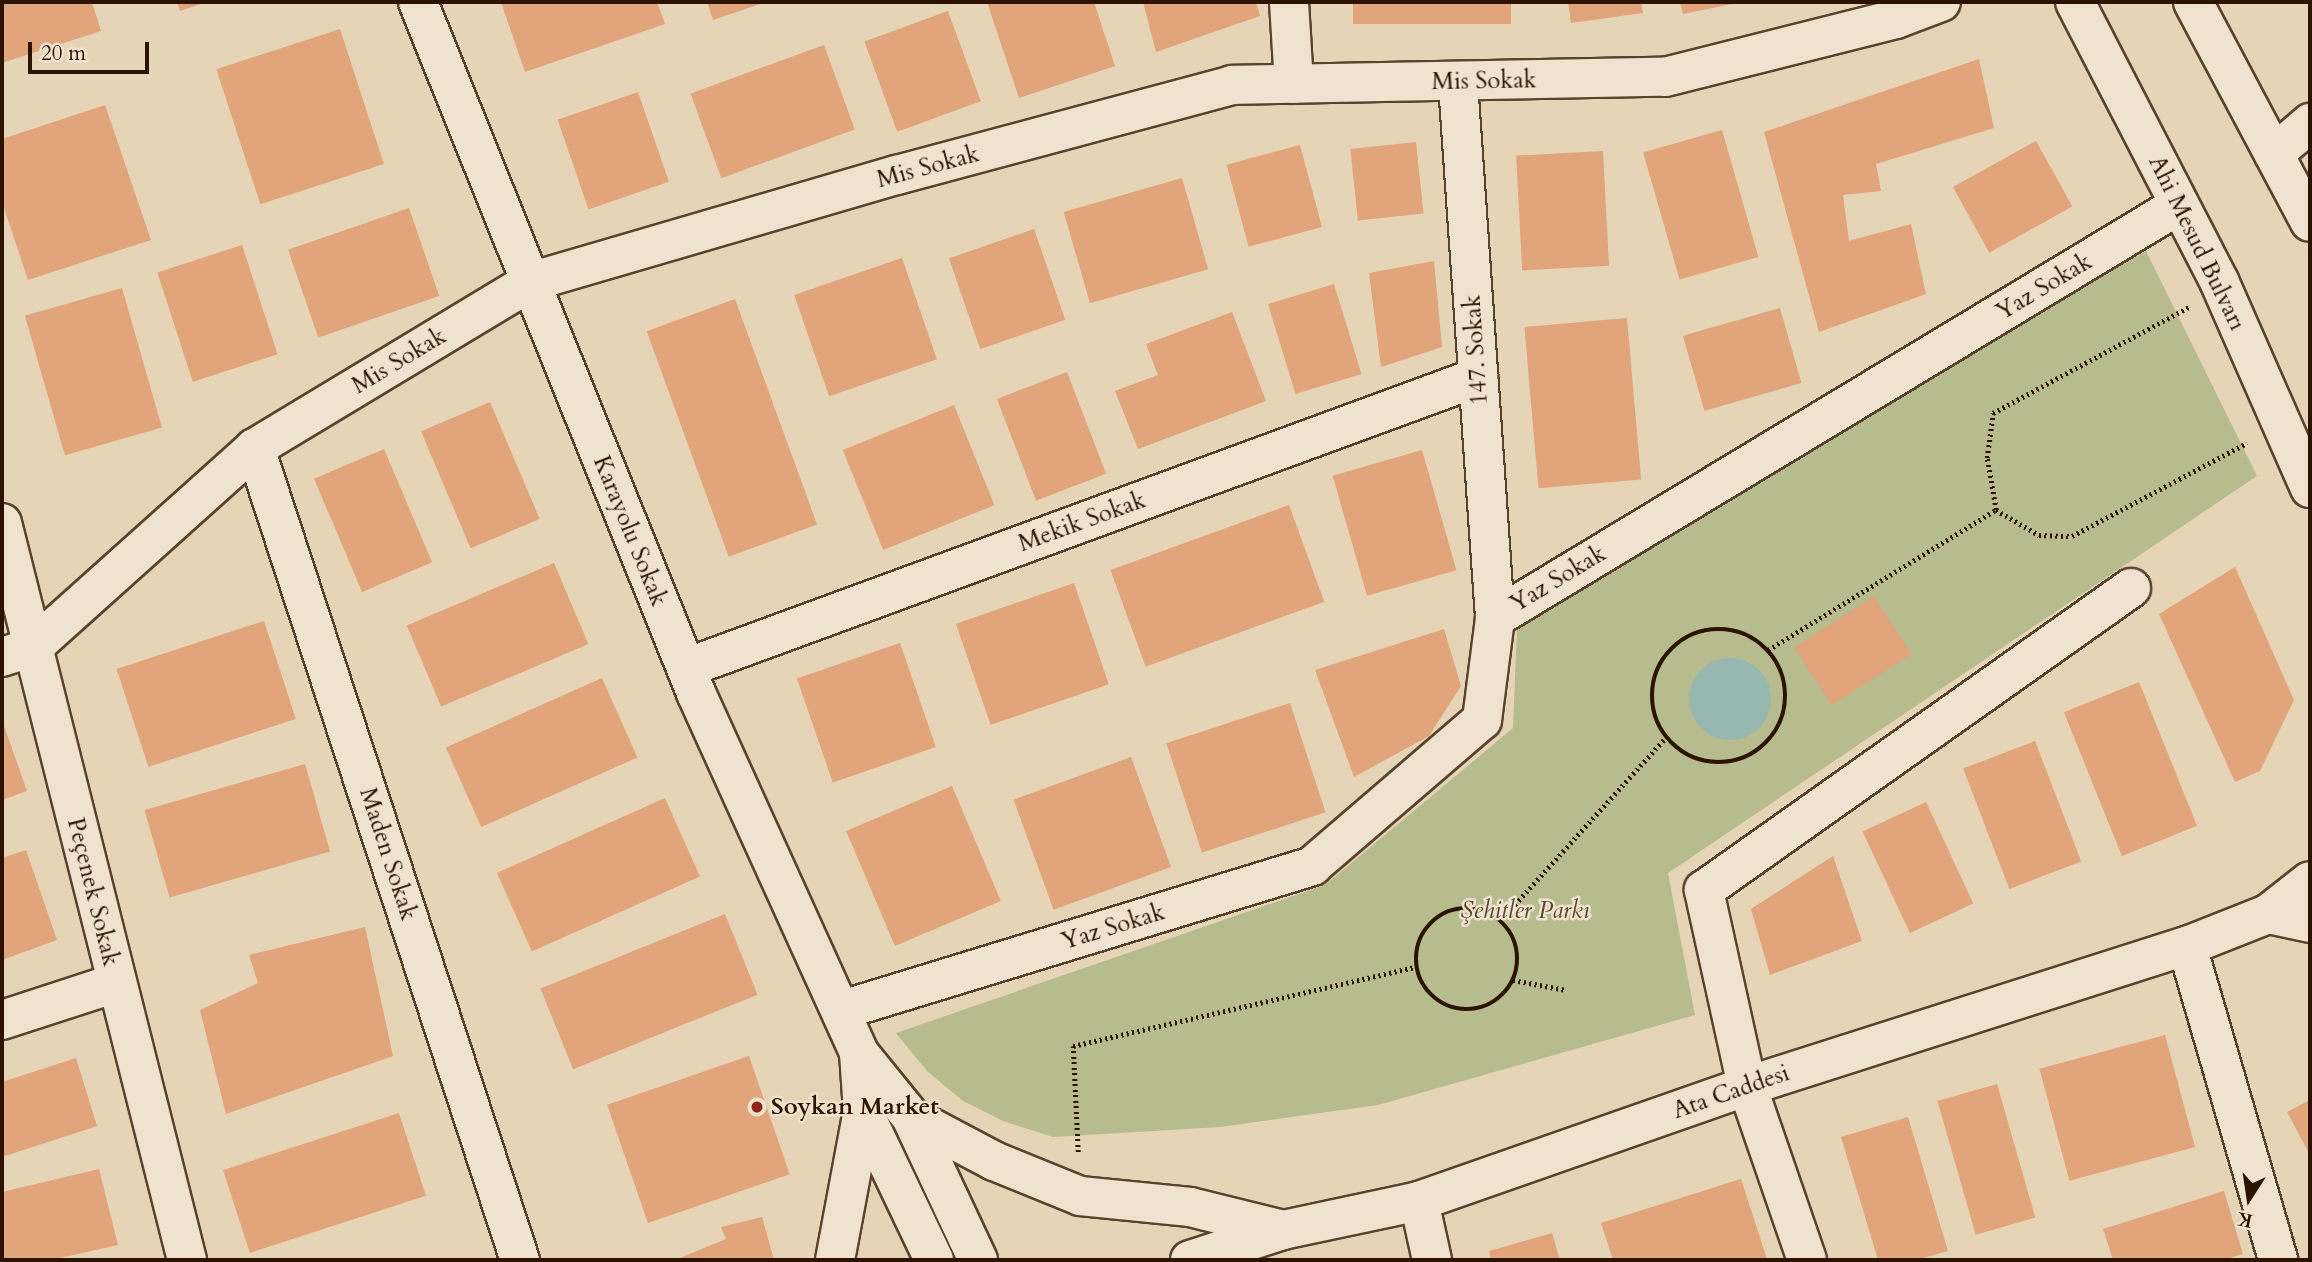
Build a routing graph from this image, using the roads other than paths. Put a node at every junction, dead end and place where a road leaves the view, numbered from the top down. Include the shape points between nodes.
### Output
1 (418, 2) edge
2 (1289, 2) edge
3 (1941, 2) edge
4 (2075, 2) edge
5 (2193, 2) edge
6 (1458, 83) junction
7 (1294, 84) junction
8 (2310, 123) edge
9 (2274, 154) junction
10 (2179, 205) junction
11 (2310, 222) edge
12 (530, 282) junction
13 (1478, 377) junction
14 (255, 448) junction
15 (2310, 488) edge
16 (2, 523) edge
17 (2131, 588) dead end
18 (1495, 618) junction
19 (17, 652) edge
20 (686, 668) junction
21 (2310, 881) edge
22 (2268, 914) junction
23 (2310, 922) edge
24 (2187, 946) junction
25 (116, 983) junction
26 (842, 1010) junction
27 (2, 1020) edge
28 (859, 1053) junction
29 (1747, 1086) junction
30 (863, 1111) junction
31 (911, 1117) junction
32 (1419, 1200) junction
33 (1283, 1230) junction
34 (187, 1260) edge
35 (520, 1260) edge
36 (835, 1260) edge
37 (934, 1260) edge
38 (978, 1260) edge
39 (1190, 1260) edge
40 (1432, 1260) edge
41 (1807, 1260) edge
42 (2278, 1260) edge

1 - 12 street, Karayolu Sokak
2 - 7 street
3 - 6 street, Mis Sokak via 1896,19 1665,77
4 - 10 street, Ahi Mesud Bulvarı
5 - 9 street
6 - 7 street, Mis Sokak
6 - 13 street, 147. Sokak
7 - 12 street, Mis Sokak via 1232,85 897,175
8 - 9 street
9 - 11 street
10 - 15 street, Ahi Mesud Bulvarı via 2222,289
10 - 18 street, Yaz Sokak
12 - 14 street, Mis Sokak
12 - 20 street, Karayolu Sokak
13 - 18 street, 147. Sokak
13 - 20 street, Mekik Sokak
14 - 19 street, Mis Sokak
14 - 35 street, Maden Sokak
16 - 19 street, Peçenek Sokak
17 - 29 street via 1704,890
18 - 26 street, Yaz Sokak via 1482,720 1312,866
19 - 25 street, Peçenek Sokak
20 - 26 street, Karayolu Sokak
21 - 22 street, Ata Caddesi
22 - 23 street
22 - 24 street, Ata Caddesi
24 - 29 street, Ata Caddesi
24 - 42 street
25 - 27 street
25 - 34 street, Peçenek Sokak
26 - 28 street, Karayolu Sokak
28 - 30 street, Karayolu Sokak
28 - 31 street, Karayolu Sokak
29 - 32 street, Ata Caddesi
29 - 41 street
30 - 36 street
30 - 37 street, Karayolu Sokak
31 - 33 street via 994,1161 1080,1196 1190,1207
31 - 38 street, Karayolu Sokak
32 - 33 street, Ata Caddesi
32 - 40 street
33 - 39 street, Ata Caddesi

